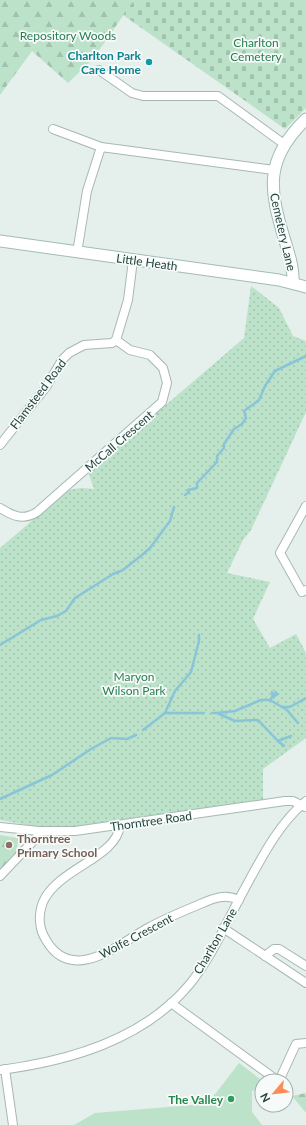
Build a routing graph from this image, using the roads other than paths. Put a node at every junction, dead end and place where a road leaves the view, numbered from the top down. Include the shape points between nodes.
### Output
1 (98, 70) dead end
2 (306, 119) edge
3 (53, 129) dead end
4 (284, 144) junction
5 (101, 147) junction
6 (274, 170) junction
7 (0, 243) edge
8 (77, 253) junction
9 (134, 260) junction
10 (293, 283) junction
11 (306, 287) edge
12 (116, 340) junction
13 (0, 445) edge
14 (306, 506) edge
15 (0, 508) edge
16 (306, 590) edge
17 (305, 804) edge
18 (120, 826) junction
19 (0, 827) edge
20 (39, 831) junction
21 (0, 876) edge
22 (239, 900) junction
23 (223, 928) junction
24 (265, 956) junction
25 (306, 966) edge
26 (306, 982) edge
27 (171, 1003) junction
28 (306, 1043) edge
29 (2, 1070) edge
30 (267, 1073) edge
31 (282, 1073) edge
32 (13, 1125) edge

1 - 4 street via 132,93 143,96 218,96
2 - 4 main road, Cemetery Lane
3 - 5 street
4 - 6 main road, Cemetery Lane
5 - 6 street
5 - 8 street via 86,191
6 - 10 main road, Cemetery Lane via 274,200 289,255
7 - 8 main road, Little Heath
8 - 9 main road, Little Heath
9 - 10 main road, Little Heath
9 - 12 street via 128,300
10 - 11 main road, Little Heath
12 - 13 street, Flamsteed Road via 112,344 84,345 69,353
12 - 15 street, McCall Crescent via 130,350 150,355 163,368 168,383 162,402 37,512 24,518
14 - 16 street via 280,553 302,592
17 - 18 street, Thorntree Road via 285,801
17 - 22 street, Charlton Lane via 272,839
18 - 20 street, Thorntree Road via 75,831
18 - 22 street, Wolfe Crescent via 120,832 107,848 49,890 40,913 40,928 48,944 60,955 76,960 92,959 164,920 205,902 228,896
19 - 20 street, Thorntree Road
20 - 21 street via 37,837
22 - 23 street, Charlton Lane
23 - 24 street
23 - 27 street, Charlton Lane via 201,969
24 - 25 street via 279,948
24 - 26 street
27 - 29 street, Charlton Lane via 129,1032 102,1045 66,1058
27 - 30 street
28 - 31 street via 296,1044
29 - 32 street

